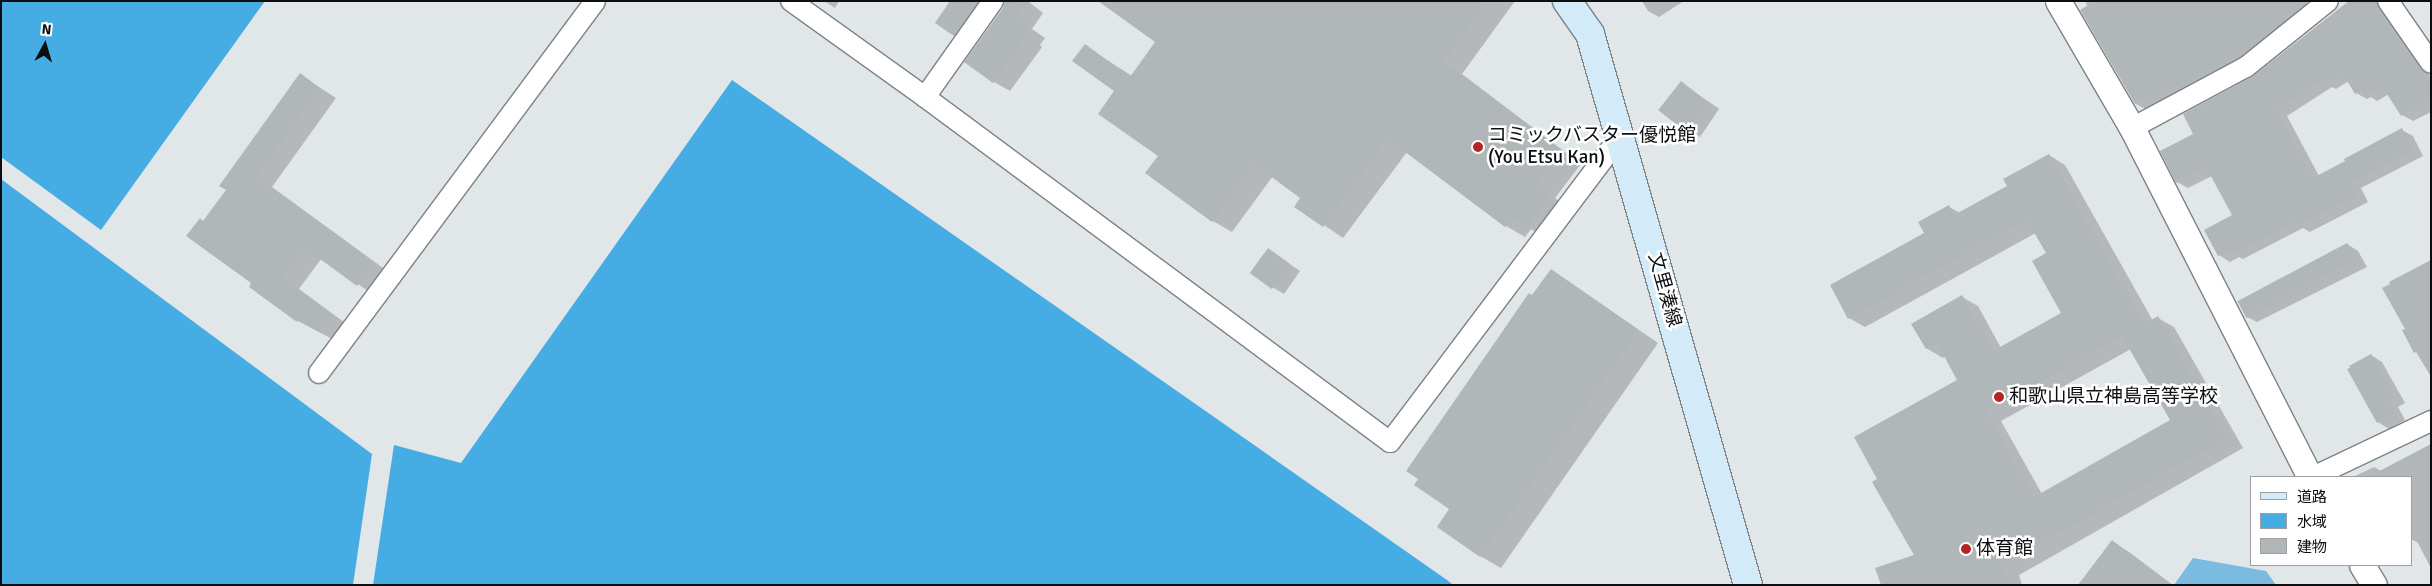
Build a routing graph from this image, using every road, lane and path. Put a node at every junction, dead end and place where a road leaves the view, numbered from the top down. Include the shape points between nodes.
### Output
1 (595, 1) edge
2 (790, 1) edge
3 (993, 1) edge
4 (1566, 1) edge
5 (2058, 1) edge
6 (2328, 1) edge
7 (2388, 1) edge
8 (2431, 63) edge
9 (925, 97) junction
10 (2132, 128) junction
11 (1621, 136) junction
12 (320, 373) dead end
13 (2431, 422) edge
14 (2311, 476) edge
15 (2314, 476) edge
16 (2363, 566) edge
17 (1748, 585) edge
18 (2374, 585) edge

1 - 12 street
2 - 9 street
3 - 9 street
4 - 11 main road, 文里湊線 via 1590,34
5 - 10 street
6 - 10 street via 2246,67
7 - 8 street
9 - 11 street via 1390,442
10 - 14 street
11 - 17 main road, 文里湊線
13 - 15 street
16 - 18 street

